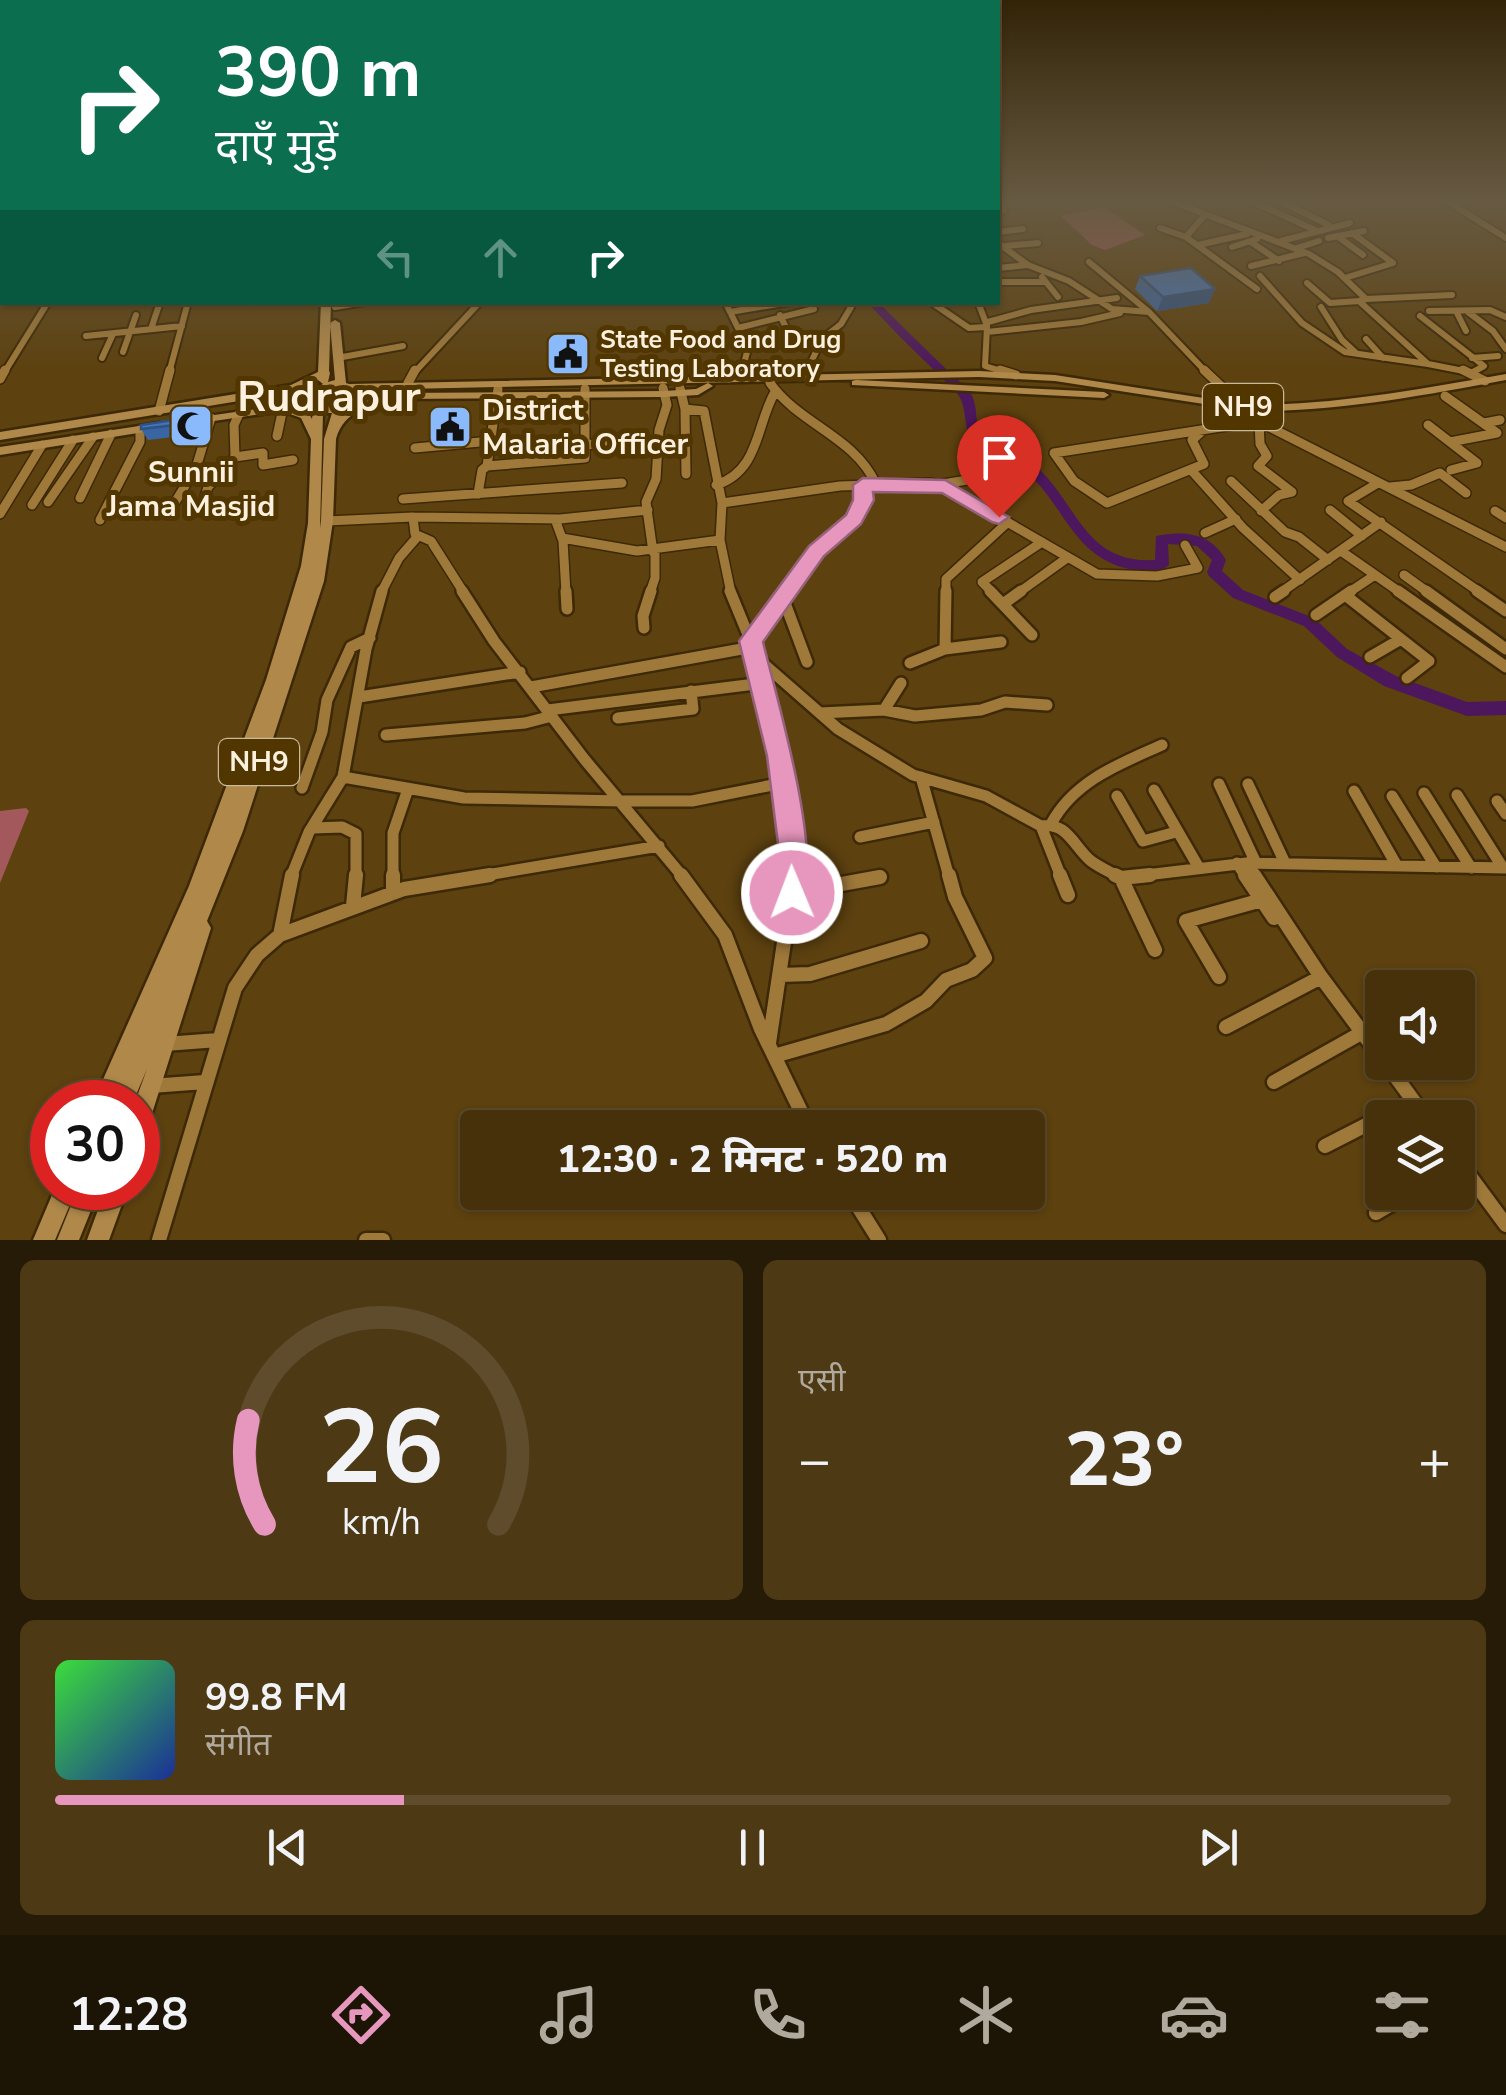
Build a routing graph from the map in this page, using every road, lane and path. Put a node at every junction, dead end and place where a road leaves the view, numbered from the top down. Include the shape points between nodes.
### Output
1 (1018, 258) edge
2 (1215, 258) edge
3 (1277, 258) edge
4 (1289, 258) edge
5 (1315, 258) edge
6 (1387, 258) edge
7 (1280, 261) junction
8 (1090, 262) dead end
9 (1028, 265) junction
10 (1251, 266) dead end
11 (1000, 267) edge
12 (1045, 272) junction
13 (1260, 276) dead end
14 (1348, 278) junction
15 (1000, 282) edge
16 (1072, 282) junction
17 (1307, 283) dead end
18 (1047, 284) junction
19 (1257, 289) dead end
20 (1452, 295) dead end
21 (1058, 297) dead end
22 (1116, 298) dead end
23 (1099, 300) junction
24 (1363, 300) junction
25 (46, 305) edge
26 (159, 305) edge
27 (187, 305) edge
28 (332, 305) edge
29 (478, 305) edge
30 (726, 305) edge
31 (772, 305) edge
32 (847, 305) edge
33 (936, 305) edge
34 (979, 305) edge
35 (1321, 308) dead end
36 (814, 309) dead end
37 (730, 312) junction
38 (1121, 312) junction
39 (1149, 312) junction
40 (1456, 312) junction
41 (1467, 312) junction
42 (136, 314) dead end
43 (780, 315) junction
44 (1506, 317) edge
45 (182, 326) junction
46 (987, 327) junction
47 (738, 328) junction
48 (151, 330) junction
49 (1466, 331) dead end
50 (130, 332) junction
51 (113, 334) junction
52 (331, 334) junction
53 (789, 334) dead end
54 (86, 336) dead end
55 (1366, 339) dead end
56 (403, 346) dead end
57 (123, 352) dead end
58 (1504, 355) edge
59 (1361, 356) junction
60 (102, 358) dead end
61 (337, 358) junction
62 (1472, 358) junction
63 (1384, 359) junction
64 (1428, 364) junction
65 (1473, 372) junction
66 (326, 373) junction
67 (918, 374) joint
68 (805, 375) junction
69 (1016, 375) junction
70 (1506, 377) edge
71 (0, 378) edge
72 (729, 378) junction
73 (1485, 381) junction
74 (408, 383) junction
75 (772, 384) junction
76 (365, 385) junction
77 (1506, 386) edge
78 (318, 388) junction
79 (348, 389) junction
80 (681, 390) junction
81 (664, 391) junction
82 (498, 392) junction
83 (585, 392) junction
84 (1446, 396) junction
85 (245, 405) junction
86 (312, 407) junction
87 (282, 408) junction
88 (339, 408) junction
89 (685, 410) junction
90 (1245, 410) junction
91 (158, 413) junction
92 (210, 418) junction
93 (1500, 420) dead end
94 (1259, 421) junction
95 (1484, 424) junction
96 (1428, 425) dead end
97 (332, 427) junction
98 (140, 430) junction
99 (1200, 433) junction
100 (111, 434) junction
101 (278, 436) dead end
102 (93, 437) junction
103 (73, 440) junction
104 (317, 440) junction
105 (0, 441) edge
106 (491, 441) junction
107 (43, 442) junction
108 (1450, 442) junction
109 (585, 444) junction
110 (415, 448) dead end
111 (655, 448) junction
112 (235, 457) junction
113 (293, 460) dead end
114 (487, 466) junction
115 (1192, 470) junction
116 (1451, 470) dead end
117 (686, 474) dead end
118 (1010, 474) dead end
119 (1231, 481) dead end
120 (622, 483) dead end
121 (876, 484) junction
122 (863, 485) junction
123 (937, 485) junction
124 (716, 486) junction
125 (1383, 486) junction
126 (1466, 493) dead end
127 (478, 494) junction
128 (80, 498) dead end
129 (403, 498) dead end
130 (204, 500) dead end
131 (48, 502) dead end
132 (722, 503) junction
133 (32, 505) dead end
134 (648, 510) junction
135 (1330, 510) dead end
136 (1261, 511) junction
137 (1495, 511) dead end
138 (170, 512) dead end
139 (0, 514) edge
140 (413, 517) junction
141 (1506, 518) edge
142 (556, 519) junction
143 (1236, 519) junction
144 (100, 520) dead end
145 (321, 522) junction
146 (1008, 522) junction
147 (1382, 522) junction
148 (1205, 533) dead end
149 (418, 536) junction
150 (1362, 536) junction
151 (562, 538) junction
152 (720, 540) junction
153 (1042, 542) junction
154 (1184, 544) dead end
155 (1506, 546) edge
156 (654, 551) junction
157 (1341, 551) junction
158 (1067, 558) junction
159 (1328, 560) junction
160 (1506, 561) edge
161 (1375, 575) junction
162 (1404, 575) dead end
163 (1300, 580) junction
164 (782, 594) junction
165 (1345, 595) junction
166 (1274, 597) dead end
167 (1002, 604) junction
168 (568, 609) dead end
169 (1506, 611) edge
170 (1316, 615) dead end
171 (644, 628) dead end
172 (1032, 635) dead end
173 (370, 638) junction
174 (1401, 639) junction
175 (1001, 642) dead end
176 (1506, 648) edge
177 (754, 649) junction
178 (945, 649) junction
179 (1370, 657) dead end
180 (807, 662) dead end
181 (910, 663) dead end
182 (1506, 667) edge
183 (520, 672) junction
184 (1408, 678) dead end
185 (763, 683) junction
186 (901, 683) dead end
187 (531, 687) junction
188 (691, 690) junction
189 (360, 698) junction
190 (1047, 705) dead end
191 (884, 710) junction
192 (550, 713) junction
193 (820, 713) junction
194 (618, 718) dead end
195 (386, 735) dead end
196 (1162, 745) dead end
197 (342, 777) junction
198 (921, 778) junction
199 (783, 783) junction
200 (1219, 784) dead end
201 (1248, 784) dead end
202 (302, 788) dead end
203 (408, 788) junction
204 (1154, 790) dead end
205 (1354, 790) dead end
206 (1424, 793) dead end
207 (1458, 795) dead end
208 (1117, 796) dead end
209 (1392, 796) dead end
210 (622, 801) junction
211 (1497, 801) dead end
212 (1506, 814) edge
213 (934, 822) junction
214 (1046, 825) junction
215 (313, 828) junction
216 (1176, 832) junction
217 (860, 837) dead end
218 (659, 846) junction
219 (1247, 863) junction
220 (1285, 864) junction
221 (1396, 866) junction
222 (1436, 867) junction
223 (1199, 868) junction
224 (1471, 868) junction
225 (1505, 868) edge
226 (880, 878) dead end
227 (1121, 878) junction
228 (204, 888) junction
229 (393, 893) junction
230 (792, 893) junction
231 (1068, 895) dead end
232 (1262, 900) junction
233 (353, 906) junction
234 (1274, 918) dead end
235 (280, 935) junction
236 (921, 941) dead end
237 (1155, 950) dead end
238 (780, 975) junction
239 (1220, 977) dead end
240 (1321, 977) junction
241 (1226, 1027) dead end
242 (1362, 1032) junction
243 (1365, 1036) edge
244 (218, 1040) junction
245 (165, 1044) junction
246 (771, 1050) junction
247 (113, 1080) edge
248 (131, 1080) edge
249 (153, 1080) edge
250 (1398, 1080) edge
251 (205, 1082) junction
252 (1274, 1082) dead end
253 (160, 1085) edge
254 (1413, 1100) edge
255 (800, 1110) edge
256 (1365, 1125) edge
257 (1324, 1146) dead end
258 (1475, 1185) edge
259 (57, 1210) edge
260 (80, 1210) edge
261 (109, 1210) edge
262 (860, 1210) edge
263 (1380, 1210) edge
264 (1376, 1212) dead end
265 (1506, 1225) edge
266 (44, 1240) edge
267 (68, 1240) edge
268 (98, 1240) edge
269 (160, 1240) edge
270 (366, 1240) edge
271 (383, 1240) edge
272 (879, 1240) edge

1 - 9 street
2 - 19 street
3 - 7 street
4 - 7 street
5 - 14 street
6 - 14 street via 1394,263
7 - 10 street
8 - 39 street
9 - 11 street
9 - 12 street
12 - 16 street
12 - 18 street
13 - 59 street via 1312,330
14 - 24 street
15 - 18 street
16 - 18 street
16 - 23 street
17 - 24 street via 1330,303
18 - 21 street
20 - 24 street
22 - 23 street
23 - 38 street
23 - 46 street via 1031,310
24 - 64 street
25 - 71 street
26 - 48 street
27 - 45 street
28 - 52 highway
29 - 74 street via 427,352
30 - 37 street
31 - 37 street
32 - 68 street
33 - 46 street via 970,328
34 - 46 street
35 - 59 street
36 - 43 street
37 - 47 street
38 - 39 street
38 - 46 street via 1081,322
39 - 90 street
40 - 41 street
40 - 49 street
40 - 62 street via 1425,314
41 - 44 street
41 - 58 street via 1493,331
42 - 50 street
43 - 47 street
43 - 53 street
45 - 48 street
45 - 91 street
46 - 69 street via 985,366
47 - 72 street via 748,348 744,364
48 - 50 street
50 - 51 street
50 - 57 street
51 - 54 street
51 - 60 street
52 - 61 highway
52 - 66 highway
55 - 63 street
56 - 61 street
58 - 62 street
59 - 63 street
61 - 76 highway via 350,380
61 - 79 highway
62 - 65 street via 1484,366
63 - 64 street
64 - 65 street
65 - 73 street
66 - 78 highway
66 - 85 highway
67 - 68 highway, NH9
67 - 69 highway, NH9
68 - 75 highway, NH9
69 - 90 highway, NH9
70 - 73 highway, NH9
72 - 74 highway, NH9
72 - 75 highway, NH9
73 - 90 highway, NH9 via 1337,406
74 - 76 highway, NH9
75 - 80 highway, NH9
75 - 90 highway, NH9 via 984,387
75 - 121 street via 864,458
75 - 124 street via 756,445 737,477
76 - 79 highway, NH9
77 - 84 highway, NH9
78 - 79 highway, NH9
78 - 85 highway
78 - 86 highway
79 - 82 highway, NH9
79 - 88 highway, NH9
80 - 81 highway
80 - 89 street
81 - 83 highway
81 - 111 street via 667,406
82 - 83 highway
82 - 97 highway via 376,399
82 - 106 street
83 - 109 street
84 - 90 highway, NH9 via 1326,414
84 - 95 street
85 - 86 highway
85 - 87 highway
85 - 91 highway
85 - 92 highway
85 - 107 highway
85 - 112 street via 234,424
86 - 88 highway
86 - 104 highway, NH9
87 - 101 street
87 - 104 highway via 304,416
88 - 97 highway, NH9
89 - 117 street
89 - 124 street via 704,411
90 - 94 street
91 - 105 highway
92 - 98 highway
92 - 138 street via 196,468
93 - 95 street
94 - 99 street
94 - 125 street
94 - 136 street via 1267,456 1258,466 1292,492
95 - 108 street via 1498,433
96 - 108 street
97 - 145 highway, NH9
98 - 100 highway
98 - 144 street
99 - 115 street via 1192,440 1204,464
99 - 115 street via 1054,453 1074,481 1107,503
100 - 102 highway
100 - 128 street
102 - 103 highway
102 - 131 street
103 - 107 highway
103 - 133 street
104 - 145 highway, NH9
105 - 107 highway
106 - 110 street
106 - 114 street
107 - 139 street
108 - 116 street via 1477,463
109 - 111 street
109 - 114 street via 585,458
111 - 134 street via 658,486
112 - 113 street via 263,453 263,466
112 - 130 street
114 - 127 street
115 - 143 street
118 - 123 street
119 - 136 street
120 - 127 street
121 - 122 street
121 - 123 street
122 - 132 street
122 - 164 street via 854,519 816,551
123 - 146 street
124 - 132 street
125 - 126 street via 1411,485 1440,472
125 - 147 street via 1348,501
125 - 155 street
127 - 129 street
132 - 152 street
134 - 142 street
134 - 156 street
135 - 150 street
136 - 159 street
137 - 141 street
140 - 142 street
140 - 145 street
140 - 149 street
142 - 151 street
143 - 148 street
143 - 163 street
145 - 228 highway, NH9 via 280,679
146 - 153 street
146 - 178 street via 946,579
147 - 150 street
147 - 169 street
149 - 173 street via 402,550 377,601
149 - 183 street via 431,540
150 - 157 street
151 - 156 street
151 - 168 street
152 - 156 street
152 - 177 street via 725,579
153 - 158 street
153 - 167 street via 982,582
154 - 158 street via 1198,568 1157,576 1097,574
155 - 160 street
156 - 171 street
157 - 159 street
157 - 161 street
158 - 167 street
159 - 163 street
161 - 165 street
161 - 182 street
162 - 176 street
163 - 166 street
164 - 177 street
164 - 180 street
165 - 170 street
165 - 174 street
167 - 172 street
173 - 189 street
173 - 202 street via 351,647 326,700
174 - 179 street
174 - 184 street via 1429,660
175 - 178 street
177 - 185 street
177 - 187 street
177 - 193 street
178 - 181 street
183 - 187 street
183 - 189 street
185 - 188 street
185 - 199 street
186 - 191 street
187 - 192 street
188 - 192 street
188 - 194 street via 692,709
189 - 197 street
190 - 191 street via 1005,702 916,716
191 - 193 street
192 - 195 street via 525,722
192 - 210 street
193 - 198 street
196 - 214 street via 1110,768
197 - 203 street
197 - 215 street
198 - 213 street
198 - 214 street via 986,796
199 - 210 street via 692,801
199 - 230 street via 795,868
200 - 219 street
201 - 220 street
203 - 210 street via 464,798
203 - 229 street via 393,833
204 - 216 street
205 - 221 street
206 - 224 street
207 - 225 street
208 - 216 street via 1143,841
209 - 222 street
210 - 218 street
211 - 212 street
213 - 217 street
213 - 246 street via 955,896 984,958 886,1024
214 - 227 street via 1068,833 1090,860
214 - 231 street
215 - 233 street via 356,834
215 - 235 street via 282,903
216 - 223 street
218 - 229 street
218 - 246 street via 725,936
219 - 220 street
219 - 223 street
219 - 232 street
219 - 240 street
220 - 221 street
221 - 222 street
222 - 224 street
223 - 227 street
224 - 225 street
226 - 230 street
227 - 237 street
228 - 245 highway via 196,956
228 - 247 highway, NH9
228 - 248 highway, NH9
229 - 233 street
230 - 238 street
232 - 234 street
232 - 239 street via 1186,922
233 - 235 street
235 - 244 street via 235,988
236 - 238 street via 810,974
238 - 246 street
240 - 241 street
240 - 242 street
242 - 243 street
242 - 252 street
244 - 245 street
244 - 251 street
245 - 249 highway
246 - 255 street
250 - 254 street
251 - 253 street
251 - 269 street
256 - 257 street
258 - 265 street
259 - 266 highway
260 - 267 highway
261 - 268 highway
262 - 272 street
263 - 264 street
270 - 271 street

